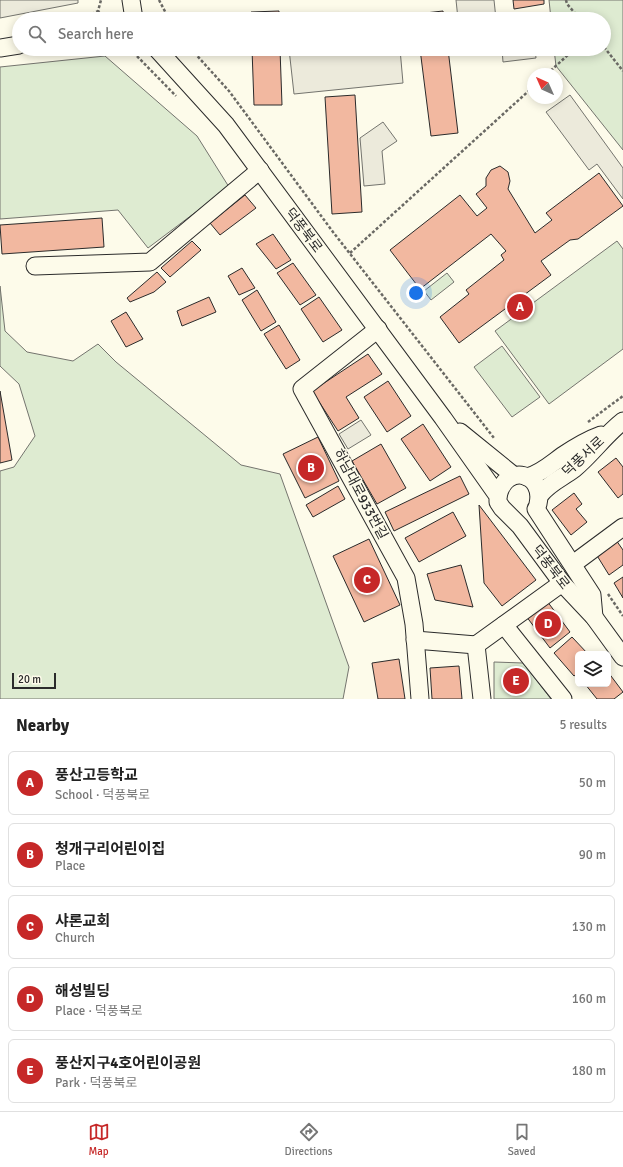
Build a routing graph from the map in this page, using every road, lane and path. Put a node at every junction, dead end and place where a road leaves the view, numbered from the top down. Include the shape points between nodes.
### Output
1 (102, 0) edge
2 (131, 0) edge
3 (159, 0) edge
4 (566, 0) edge
5 (98, 11) edge
6 (133, 12) edge
7 (165, 12) edge
8 (573, 12) edge
9 (12, 46) edge
10 (0, 48) edge
11 (163, 56) edge
12 (197, 56) edge
13 (568, 56) edge
14 (611, 56) edge
15 (554, 68) edge
16 (623, 72) edge
17 (527, 92) edge
18 (260, 170) junction
19 (350, 253) junction
20 (35, 266) dead end
21 (378, 329) junction
22 (443, 418) junction
23 (623, 421) edge
24 (609, 432) junction
25 (495, 438) dead end
26 (520, 476) junction
27 (498, 496) junction
28 (538, 502) junction
29 (511, 516) junction
30 (621, 531) edge
31 (573, 564) junction
32 (562, 583) junction
33 (594, 617) junction
34 (504, 625) junction
35 (416, 640) junction
36 (476, 645) junction
37 (623, 657) edge
38 (420, 699) edge
39 (482, 699) edge
40 (563, 699) edge

1 - 5 path
2 - 6 street
3 - 7 path
4 - 8 path via 566,4
9 - 10 street
11 - 18 street, 덕풍북로 via 226,125
12 - 19 path via 229,91
13 - 15 path
14 - 16 path
17 - 19 path
18 - 20 street via 150,262
18 - 21 street, 덕풍북로
19 - 25 path
21 - 22 street, 덕풍북로
21 - 35 street, 하남대로933번길 via 302,389 406,578
22 - 26 street, 덕풍북로
22 - 27 street, 덕풍북로
23 - 24 street, 덕풍서로
24 - 26 street, 덕풍서로 via 590,439 535,475
24 - 28 street, 덕풍서로 via 574,469 546,488
26 - 27 street via 505,481
26 - 28 street, 덕풍북로 via 537,486
27 - 29 street, 덕풍북로 via 498,502
28 - 29 street via 528,517
28 - 31 street, 덕풍북로
29 - 32 street, 덕풍북로
30 - 31 street
31 - 33 street, 덕풍북로 via 592,595
32 - 33 street, 덕풍북로
32 - 34 street
33 - 37 street, 덕풍북로
34 - 36 street
34 - 40 street
35 - 36 street
35 - 38 street, 하남대로933번길
36 - 39 street

